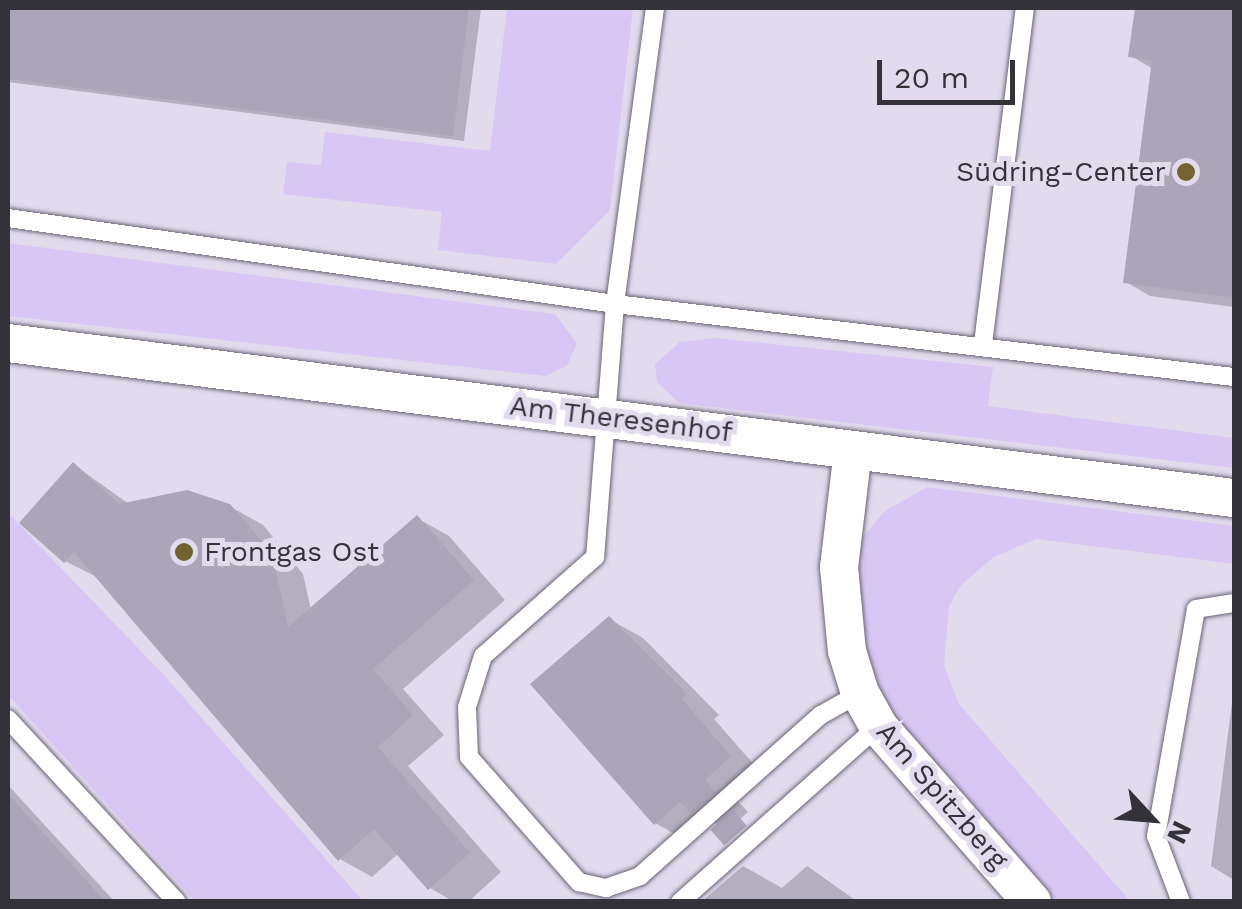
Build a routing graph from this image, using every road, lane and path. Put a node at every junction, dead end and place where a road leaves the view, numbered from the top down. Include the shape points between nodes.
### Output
1 (655, 8) edge
2 (1024, 8) edge
3 (8, 218) edge
4 (615, 304) junction
5 (8, 343) edge
6 (983, 344) junction
7 (1234, 377) edge
8 (605, 416) junction
9 (854, 450) junction
10 (1234, 498) edge
11 (1234, 603) edge
12 (869, 710) junction
13 (8, 719) edge
14 (177, 902) edge
15 (680, 902) edge
16 (1032, 902) edge
17 (1182, 902) edge

1 - 4 lane
2 - 6 lane
3 - 4 lane
4 - 6 lane
4 - 8 lane
5 - 8 street, Am Theresenhof
6 - 7 lane
8 - 9 street, Am Theresenhof
8 - 12 lane via 596,557 484,656 467,708 469,757 580,882 606,888 640,876 821,716
9 - 10 street, Am Theresenhof
9 - 12 street, Am Spitzberg via 839,567 847,650
11 - 17 lane via 1196,609 1159,817 1156,836
12 - 15 lane
12 - 16 street, Am Spitzberg
13 - 14 lane

